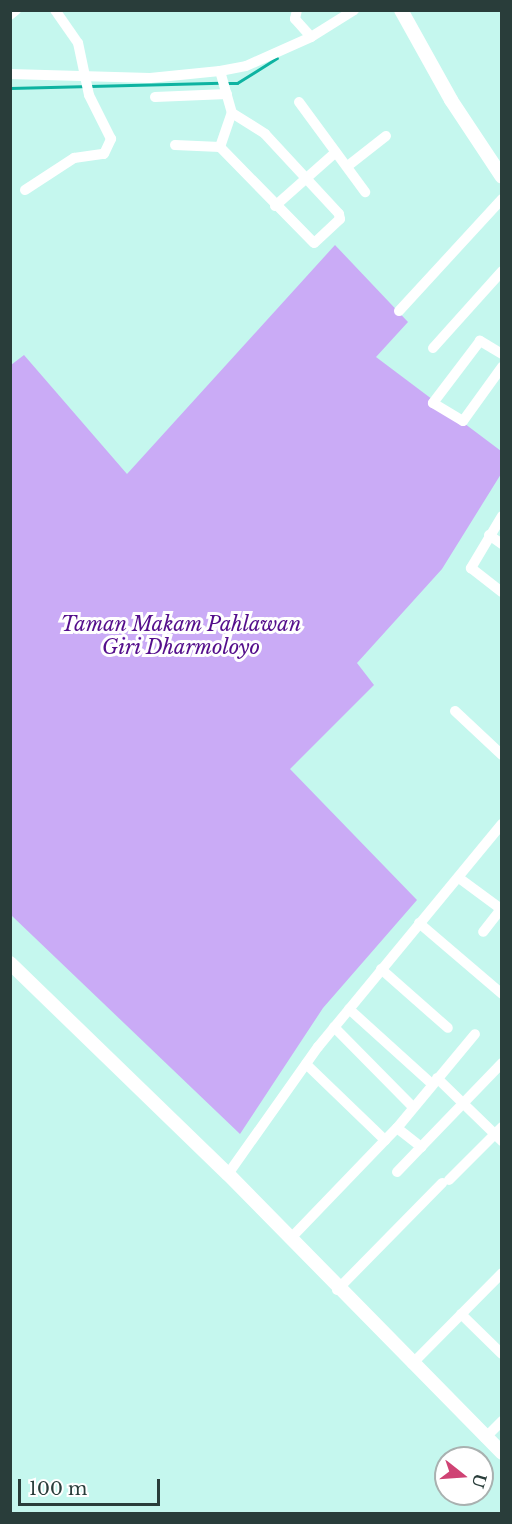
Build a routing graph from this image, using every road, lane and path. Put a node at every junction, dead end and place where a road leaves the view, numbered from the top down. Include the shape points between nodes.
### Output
1 (16, 10) edge
2 (55, 10) edge
3 (297, 10) edge
4 (354, 10) edge
5 (401, 10) edge
6 (10, 15) edge
7 (311, 37) junction
8 (11, 72) edge
9 (86, 80) junction
10 (223, 81) junction
11 (156, 97) dead end
12 (299, 102) dead end
13 (232, 113) junction
14 (386, 136) dead end
15 (175, 145) dead end
16 (220, 147) junction
17 (336, 152) junction
18 (349, 165) junction
19 (304, 177) junction
20 (501, 177) edge
21 (25, 190) dead end
22 (365, 192) dead end
23 (501, 199) edge
24 (275, 206) junction
25 (501, 271) edge
26 (399, 310) dead end
27 (433, 348) dead end
28 (501, 354) edge
29 (501, 367) edge
30 (501, 516) edge
31 (489, 535) junction
32 (501, 544) edge
33 (501, 592) edge
34 (455, 711) dead end
35 (501, 755) edge
36 (501, 824) edge
37 (459, 878) junction
38 (419, 924) junction
39 (483, 932) dead end
40 (10, 963) edge
41 (381, 969) junction
42 (501, 994) edge
43 (349, 1009) junction
44 (334, 1027) junction
45 (448, 1028) dead end
46 (475, 1034) dead end
47 (501, 1063) edge
48 (306, 1064) junction
49 (435, 1081) junction
50 (463, 1104) junction
51 (413, 1107) junction
52 (397, 1128) junction
53 (500, 1134) edge
54 (385, 1140) junction
55 (421, 1147) junction
56 (397, 1172) dead end
57 (228, 1174) junction
58 (290, 1239) junction
59 (501, 1273) edge
60 (337, 1290) junction
61 (461, 1314) junction
62 (501, 1354) edge
63 (412, 1364) junction
64 (501, 1420) edge
65 (485, 1438) junction
66 (501, 1453) edge

1 - 6 street
2 - 9 street via 78,43
3 - 7 street via 295,19
4 - 7 street
5 - 20 main road via 451,100
7 - 10 street via 246,66
8 - 9 street
9 - 10 street
9 - 21 street via 111,139 107,151 100,157 74,158
10 - 11 street
10 - 13 street
12 - 17 street
13 - 16 street
13 - 19 street via 265,134
14 - 18 street
15 - 16 street
16 - 24 street
17 - 18 street
17 - 19 street
18 - 22 street
19 - 24 street
19 - 24 street via 336,209 340,217 337,222 312,244
23 - 26 street
25 - 27 street
28 - 29 street via 480,341 433,403 463,422
30 - 31 street
31 - 32 street
31 - 33 street via 471,568
34 - 35 street
36 - 37 street
37 - 38 street
37 - 39 street via 501,909
38 - 41 street
38 - 42 street
40 - 57 main road
41 - 43 street
41 - 45 street
43 - 44 street
43 - 49 street
44 - 48 street
44 - 51 street
46 - 49 street
47 - 50 street
48 - 54 street
48 - 57 street
49 - 50 street
49 - 51 street
50 - 53 street
50 - 55 street
51 - 52 street
52 - 54 street
52 - 55 street
53 - 60 street
54 - 58 street
55 - 56 street
57 - 58 main road
58 - 60 main road
59 - 61 street
60 - 63 main road
61 - 62 street
61 - 63 street
63 - 65 main road
64 - 65 street
65 - 66 main road

